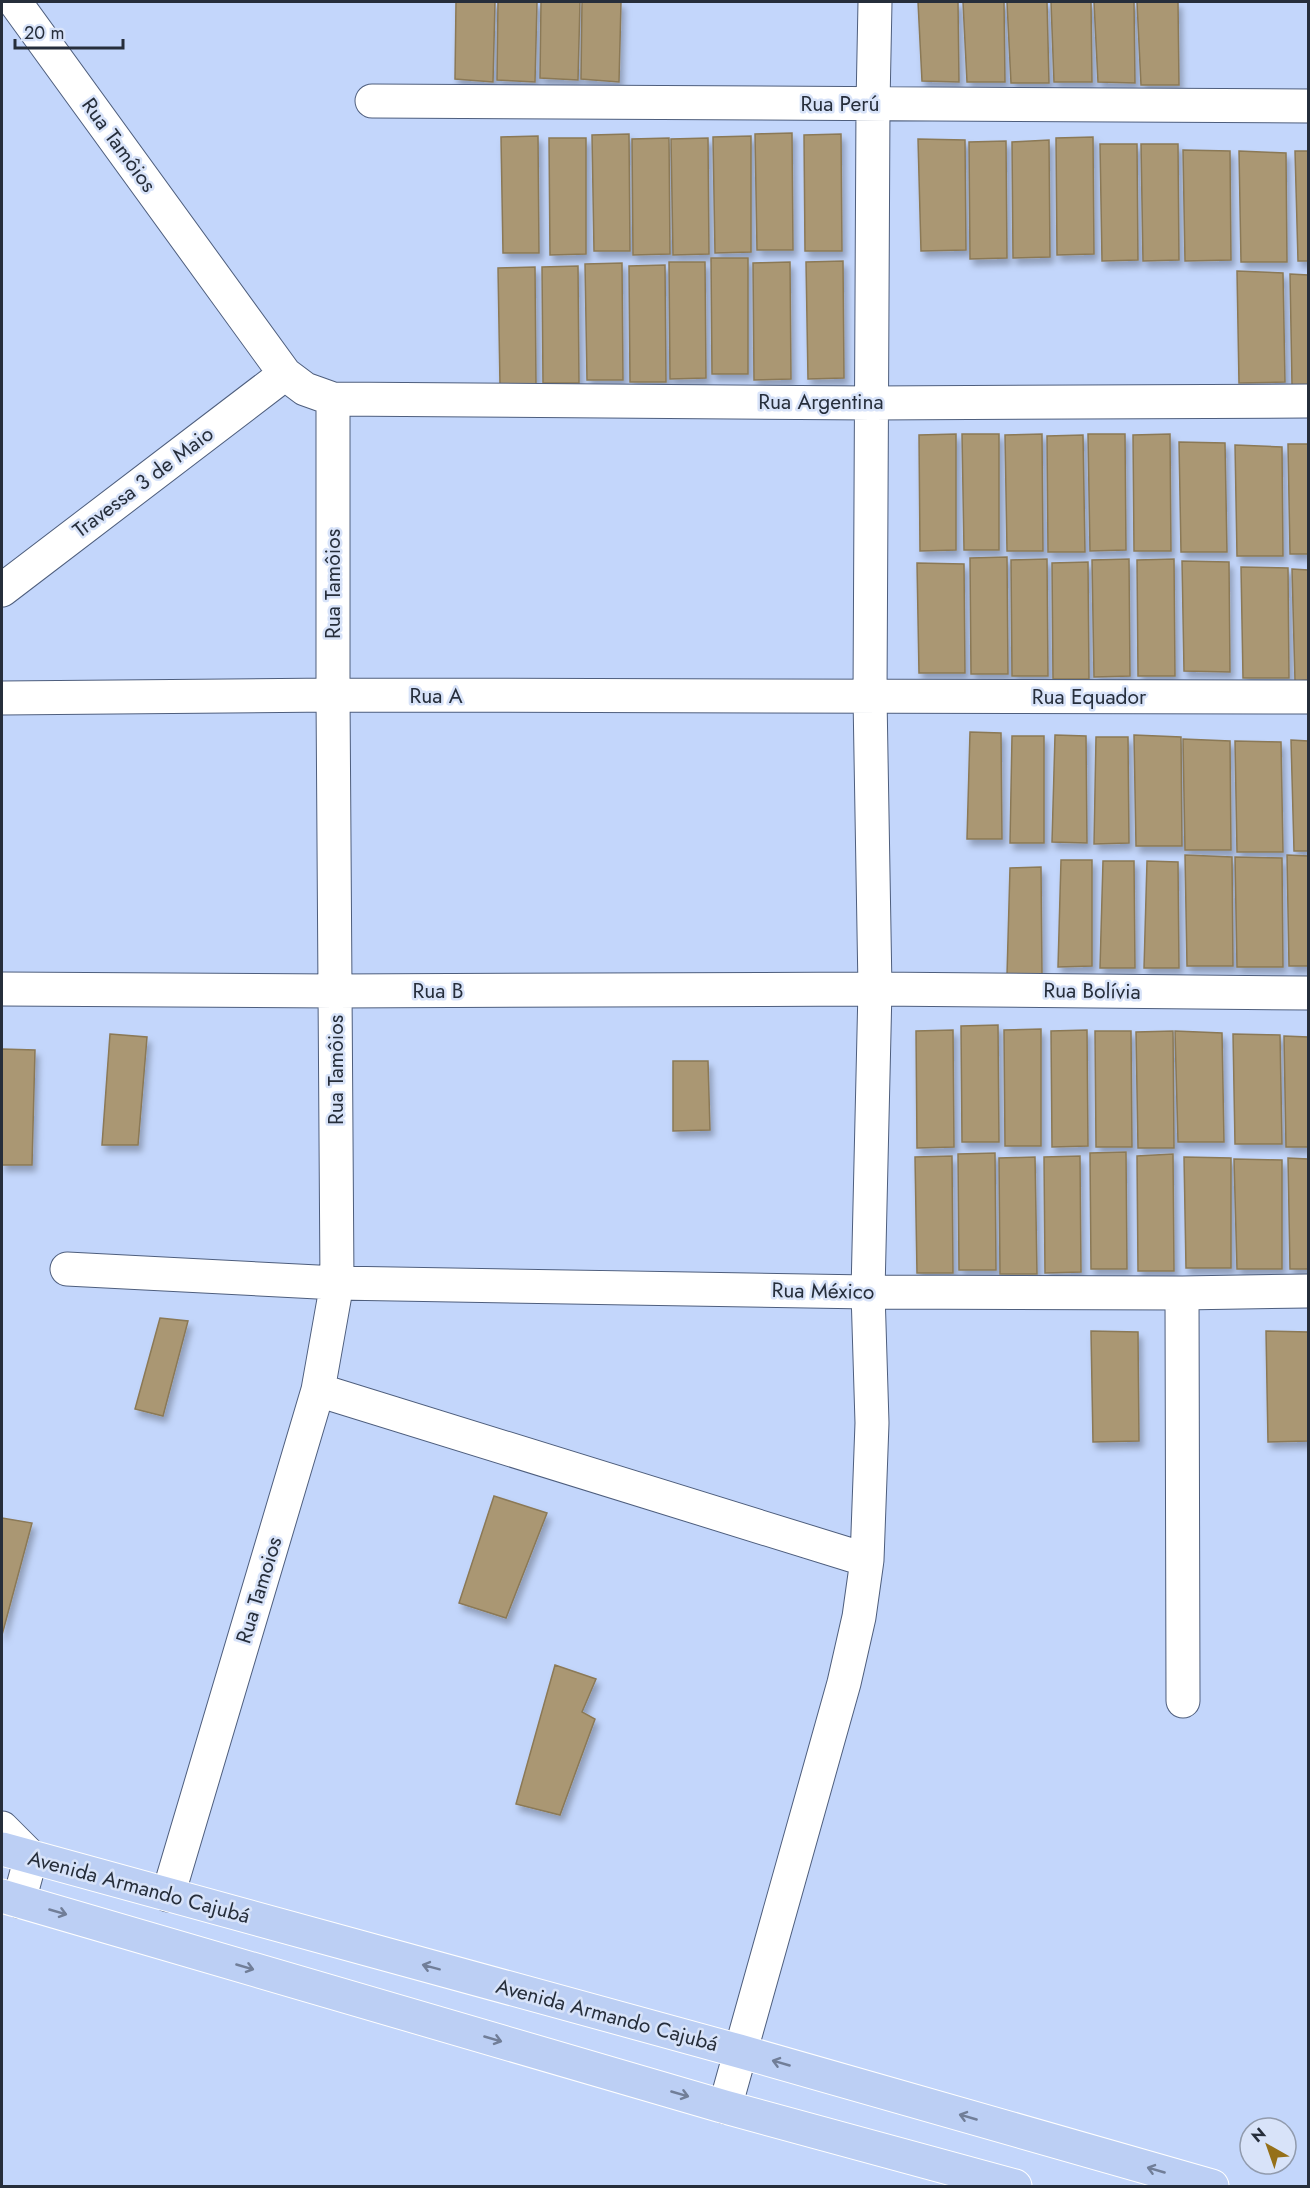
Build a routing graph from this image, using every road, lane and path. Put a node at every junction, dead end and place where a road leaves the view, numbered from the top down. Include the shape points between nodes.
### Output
1 (15, 2) edge
2 (875, 2) edge
3 (372, 101) dead end
4 (873, 104) junction
5 (1308, 106) edge
6 (285, 374) junction
7 (333, 399) junction
8 (1308, 401) edge
9 (872, 403) junction
10 (2, 590) edge
11 (333, 696) junction
12 (870, 697) junction
13 (2, 698) edge
14 (1308, 698) edge
15 (2, 989) edge
16 (875, 989) junction
17 (335, 991) junction
18 (1308, 993) edge
19 (67, 1269) dead end
20 (337, 1283) junction
21 (1308, 1291) edge
22 (868, 1292) junction
23 (1182, 1293) junction
24 (318, 1390) junction
25 (867, 1560) junction
26 (1183, 1701) dead end
27 (2, 1828) edge
28 (16, 1853) edge
29 (168, 1894) junction
30 (10, 1899) edge
31 (474, 1979) junction
32 (459, 2029) junction
33 (739, 2051) junction
34 (725, 2107) junction
35 (1015, 2187) edge
36 (1212, 2187) edge

1 - 6 street, Rua Tamôios
2 - 4 street
3 - 4 street, Rua Perú
4 - 5 street, Rua Perú
4 - 9 street
6 - 7 street, Rua Tamôios via 305,389
6 - 10 street, Travessa 3 de Maio
7 - 9 street, Rua Argentina
7 - 11 street, Rua Tamôios
8 - 9 street, Rua Argentina
9 - 12 street
11 - 12 street, Rua A
11 - 13 street, Rua A
11 - 17 street, Rua Tamôios
12 - 14 street, Rua Equador
12 - 16 street
15 - 17 street, Rua B
16 - 17 street, Rua B
16 - 18 street, Rua Bolívia
16 - 22 street
17 - 20 street, Rua Tamôios
19 - 20 street, Rua México
20 - 22 street, Rua México
20 - 24 street, Rua Tamoios
21 - 23 street, Rua México
22 - 23 street, Rua México
22 - 25 street via 872,1423
23 - 26 street
24 - 25 street
24 - 29 street, Rua Tamoios
25 - 33 street via 844,1683
27 - 28 street
28 - 29 main road, Avenida Armando Cajubá
28 - 30 street
31 -> 29 main road, Avenida Armando Cajubá
30 -> 32 main road
31 - 32 main road
31 - 33 main road, Avenida Armando Cajubá
32 -> 34 main road
33 - 34 street
36 -> 33 main road, Avenida Armando Cajubá
34 - 35 main road

